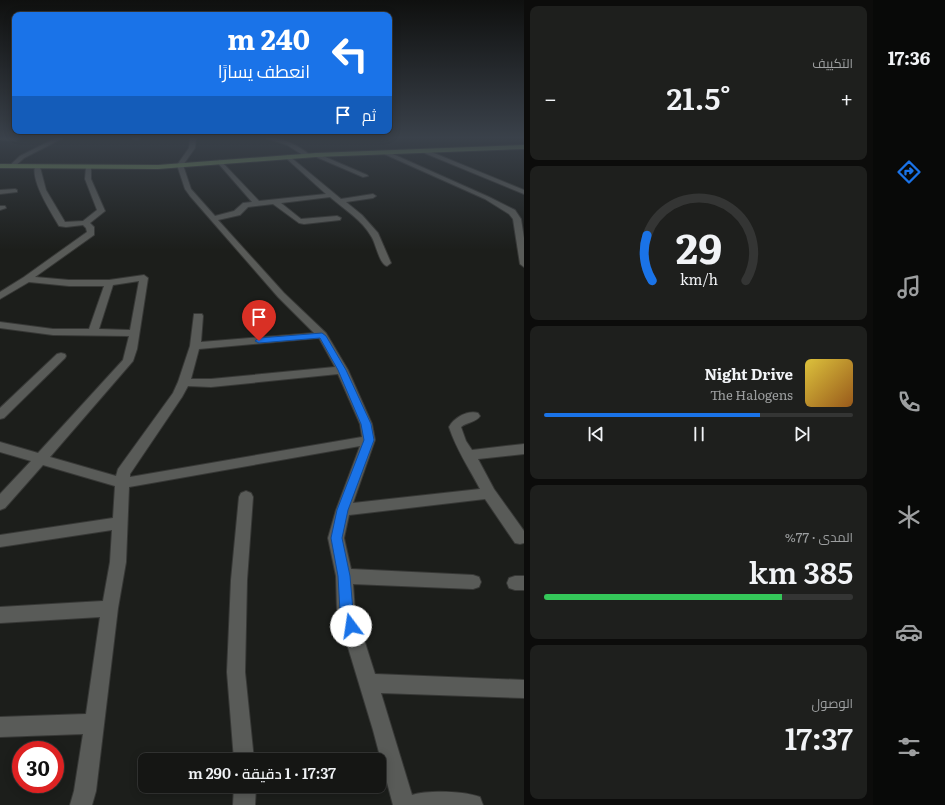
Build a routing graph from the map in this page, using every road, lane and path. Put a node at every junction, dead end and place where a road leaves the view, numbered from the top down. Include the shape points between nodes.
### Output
1 (38, 175) edge
2 (88, 175) edge
3 (183, 175) edge
4 (231, 175) edge
5 (308, 175) edge
6 (361, 175) edge
7 (435, 175) edge
8 (481, 175) edge
9 (364, 176) dead end
10 (14, 191) dead end
11 (0, 192) edge
12 (524, 192) edge
13 (332, 195) junction
14 (373, 196) dead end
15 (341, 201) junction
16 (275, 202) junction
17 (258, 204) junction
18 (337, 218) dead end
19 (214, 219) junction
20 (85, 223) junction
21 (522, 245) edge
22 (387, 263) dead end
23 (524, 264) edge
24 (27, 279) junction
25 (109, 283) junction
26 (0, 296) edge
27 (198, 316) dead end
28 (0, 325) edge
29 (93, 332) junction
30 (135, 333) junction
31 (322, 336) junction
32 (195, 346) junction
33 (61, 356) dead end
34 (342, 370) junction
35 (184, 382) junction
36 (0, 415) edge
37 (474, 416) dead end
38 (369, 440) junction
39 (0, 446) edge
40 (524, 449) edge
41 (469, 455) junction
42 (39, 458) junction
43 (123, 483) junction
44 (489, 493) junction
45 (246, 497) dead end
46 (0, 504) edge
47 (343, 510) junction
48 (121, 523) junction
49 (520, 538) dead end
50 (0, 541) edge
51 (344, 576) junction
52 (473, 582) dead end
53 (110, 608) junction
54 (0, 614) edge
55 (369, 683) junction
56 (524, 689) edge
57 (94, 724) junction
58 (0, 727) edge
59 (243, 753) edge
60 (245, 793) edge
61 (80, 805) edge
62 (244, 805) edge
63 (404, 805) edge
64 (414, 805) edge
65 (472, 805) edge

1 - 20 street via 42,189 62,224
2 - 20 street via 101,210
3 - 19 street via 188,189
4 - 17 street
5 - 13 street
6 - 9 street
7 - 21 street via 512,212 517,219
8 - 12 street
10 - 11 street
13 - 15 street
13 - 16 street
14 - 15 street
15 - 22 street via 375,235
16 - 17 street
16 - 18 street via 298,221
17 - 19 street via 246,205 237,213
19 - 31 street via 281,295
20 - 24 street via 90,227 91,233
21 - 23 street
24 - 25 street
24 - 26 street
25 - 29 street
25 - 30 street via 144,278
27 - 32 street
28 - 29 street via 53,332
29 - 30 street
30 - 42 street via 128,361
31 - 32 street
31 - 34 street
32 - 35 street
33 - 36 street
34 - 35 street via 211,383
34 - 38 street via 366,424
35 - 43 street via 123,473
37 - 41 street via 457,423 455,427 460,442
38 - 43 street
38 - 47 street
39 - 42 street
40 - 41 street
41 - 44 street
42 - 43 street
42 - 46 street
43 - 48 street
44 - 47 street
44 - 49 street
45 - 59 street via 239,580 236,672
47 - 51 street via 336,538
48 - 50 street
48 - 53 street via 118,562
51 - 52 street
51 - 55 street via 346,611
53 - 54 street
53 - 57 street
55 - 56 street
55 - 63 street
57 - 58 street
57 - 61 street via 85,791
60 - 62 street
64 - 65 street

